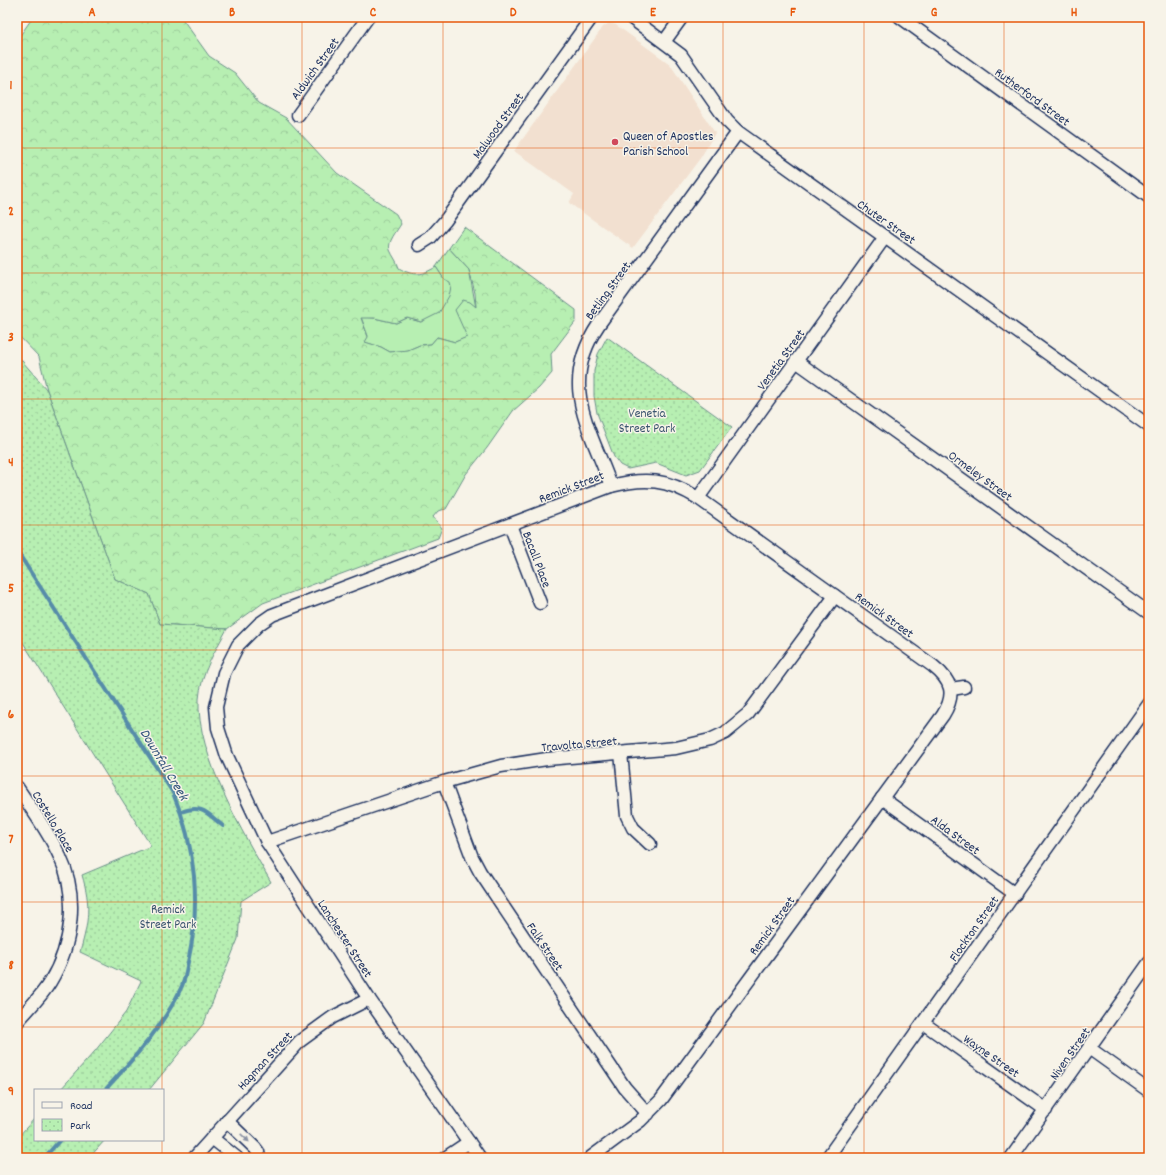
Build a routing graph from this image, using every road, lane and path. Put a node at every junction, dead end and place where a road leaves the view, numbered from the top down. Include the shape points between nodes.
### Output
1 (368, 17) edge
2 (592, 17) edge
3 (630, 17) edge
4 (682, 17) edge
5 (900, 17) edge
6 (664, 42) junction
7 (298, 115) dead end
8 (738, 132) junction
9 (1149, 197) edge
10 (885, 237) junction
11 (419, 245) dead end
12 (796, 361) junction
13 (1149, 426) edge
14 (611, 486) junction
15 (698, 498) junction
16 (510, 525) junction
17 (836, 596) junction
18 (540, 602) dead end
19 (1149, 613) edge
20 (964, 687) dead end
21 (951, 689) junction
22 (1147, 713) edge
23 (217, 717) joint
24 (622, 753) junction
25 (444, 782) junction
26 (17, 787) edge
27 (882, 798) junction
28 (268, 842) junction
29 (650, 844) dead end
30 (1015, 894) junction
31 (1149, 963) edge
32 (369, 999) junction
33 (17, 1022) edge
34 (923, 1023) junction
35 (1089, 1048) junction
36 (1149, 1091) edge
37 (1046, 1110) junction
38 (648, 1114) junction
39 (227, 1121) junction
40 (212, 1138) junction
41 (469, 1142) junction
42 (194, 1158) edge
43 (237, 1158) edge
44 (259, 1158) edge
45 (445, 1158) edge
46 (480, 1158) edge
47 (590, 1158) edge
48 (827, 1158) edge
49 (1011, 1158) edge

1 - 7 street, Aldwich Street
2 - 11 street, Malwood Street via 445,221 430,238
3 - 6 street, Chuter Street
4 - 6 street
5 - 9 street, Rutherford Street
6 - 8 street, Chuter Street via 684,59 727,121
8 - 10 street, Chuter Street
8 - 14 street, Betling Street via 599,324 582,356 578,382 580,404
10 - 12 street, Venetia Street
10 - 13 street, Chuter Street
12 - 15 street, Venetia Street
12 - 19 street, Ormeley Street
14 - 15 street, Remick Street via 637,480 655,481 676,486
14 - 16 street, Remick Street
15 - 17 street, Remick Street
16 - 18 street, Bacall Place
16 - 23 street, Remick Street via 289,608 259,624 230,658 216,707
17 - 21 street, Remick Street via 942,673
17 - 24 street, Travolta Street via 758,702 738,723 710,740 696,744
20 - 21 street
21 - 27 street, Remick Street via 947,708
22 - 30 street, Flockton Street
23 - 28 street, Lanchester Street via 227,756
24 - 25 street, Travolta Street via 524,762 487,769
24 - 29 street via 627,816 633,828
25 - 28 street, Travolta Street
25 - 38 street, Falk Street via 480,872 625,1088
26 - 33 street, Costello Place via 61,858 70,890 70,913 68,936 56,972
27 - 30 street, Alda Street
27 - 38 street, Remick Street via 672,1085
28 - 32 street, Lanchester Street
30 - 34 street, Flockton Street
31 - 35 street, Niven Street
32 - 39 street, Hagman Street via 333,1017 300,1041
32 - 41 street, Lanchester Street
34 - 37 street, Wayne Street
34 - 48 street, Flockton Street
35 - 36 street
35 - 37 street, Niven Street
37 - 49 street, Niven Street
38 - 47 street, Remick Street
39 - 40 street, Hagman Street
39 -> 44 street via 255,1148
40 - 42 street, Hagman Street
40 - 43 street
41 - 45 street
41 - 46 street, Lanchester Street

